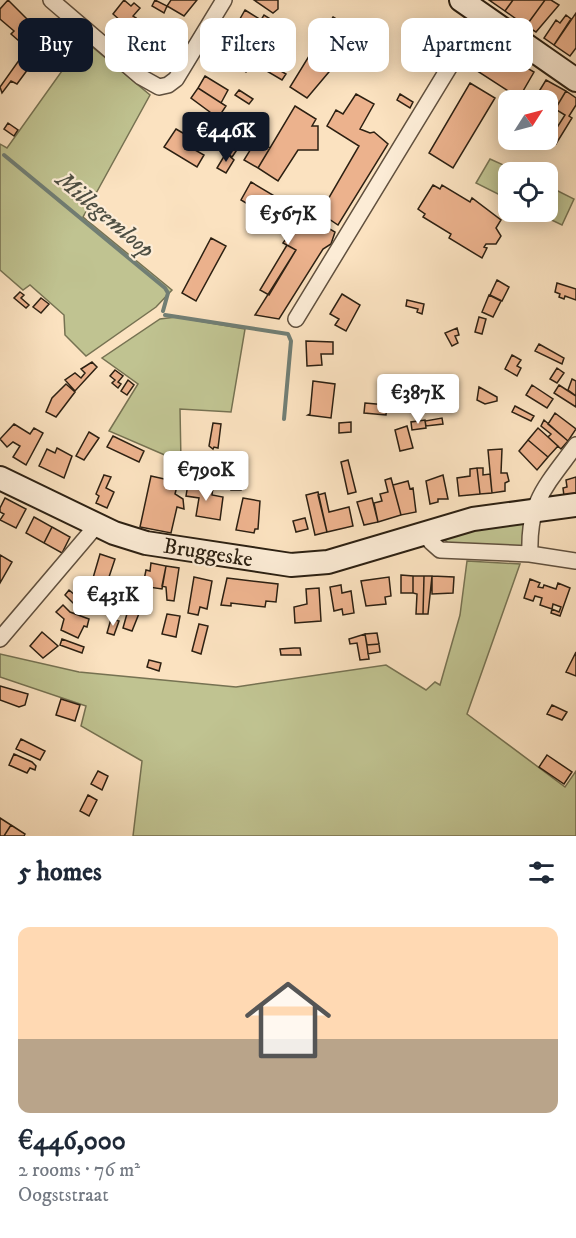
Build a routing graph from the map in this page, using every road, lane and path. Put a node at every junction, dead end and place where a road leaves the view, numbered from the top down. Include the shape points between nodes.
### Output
1 (51, 0) edge
2 (225, 0) edge
3 (461, 0) edge
4 (481, 15) junction
5 (576, 80) edge
6 (296, 319) dead end
7 (576, 445) edge
8 (0, 478) edge
9 (576, 505) edge
10 (532, 511) junction
11 (96, 526) junction
12 (426, 532) junction
13 (530, 554) junction
14 (576, 561) edge
15 (0, 639) edge

1 - 2 street via 141,77 159,87 176,79
3 - 4 street
4 - 5 street
4 - 6 street
7 - 10 street
8 - 11 street, Bruggeske
9 - 10 street, Bruggeske
10 - 12 street, Bruggeske via 473,519
10 - 13 street
11 - 12 street, Bruggeske via 146,543 291,566 328,562
11 - 15 street
12 - 13 street via 440,550
13 - 14 street

